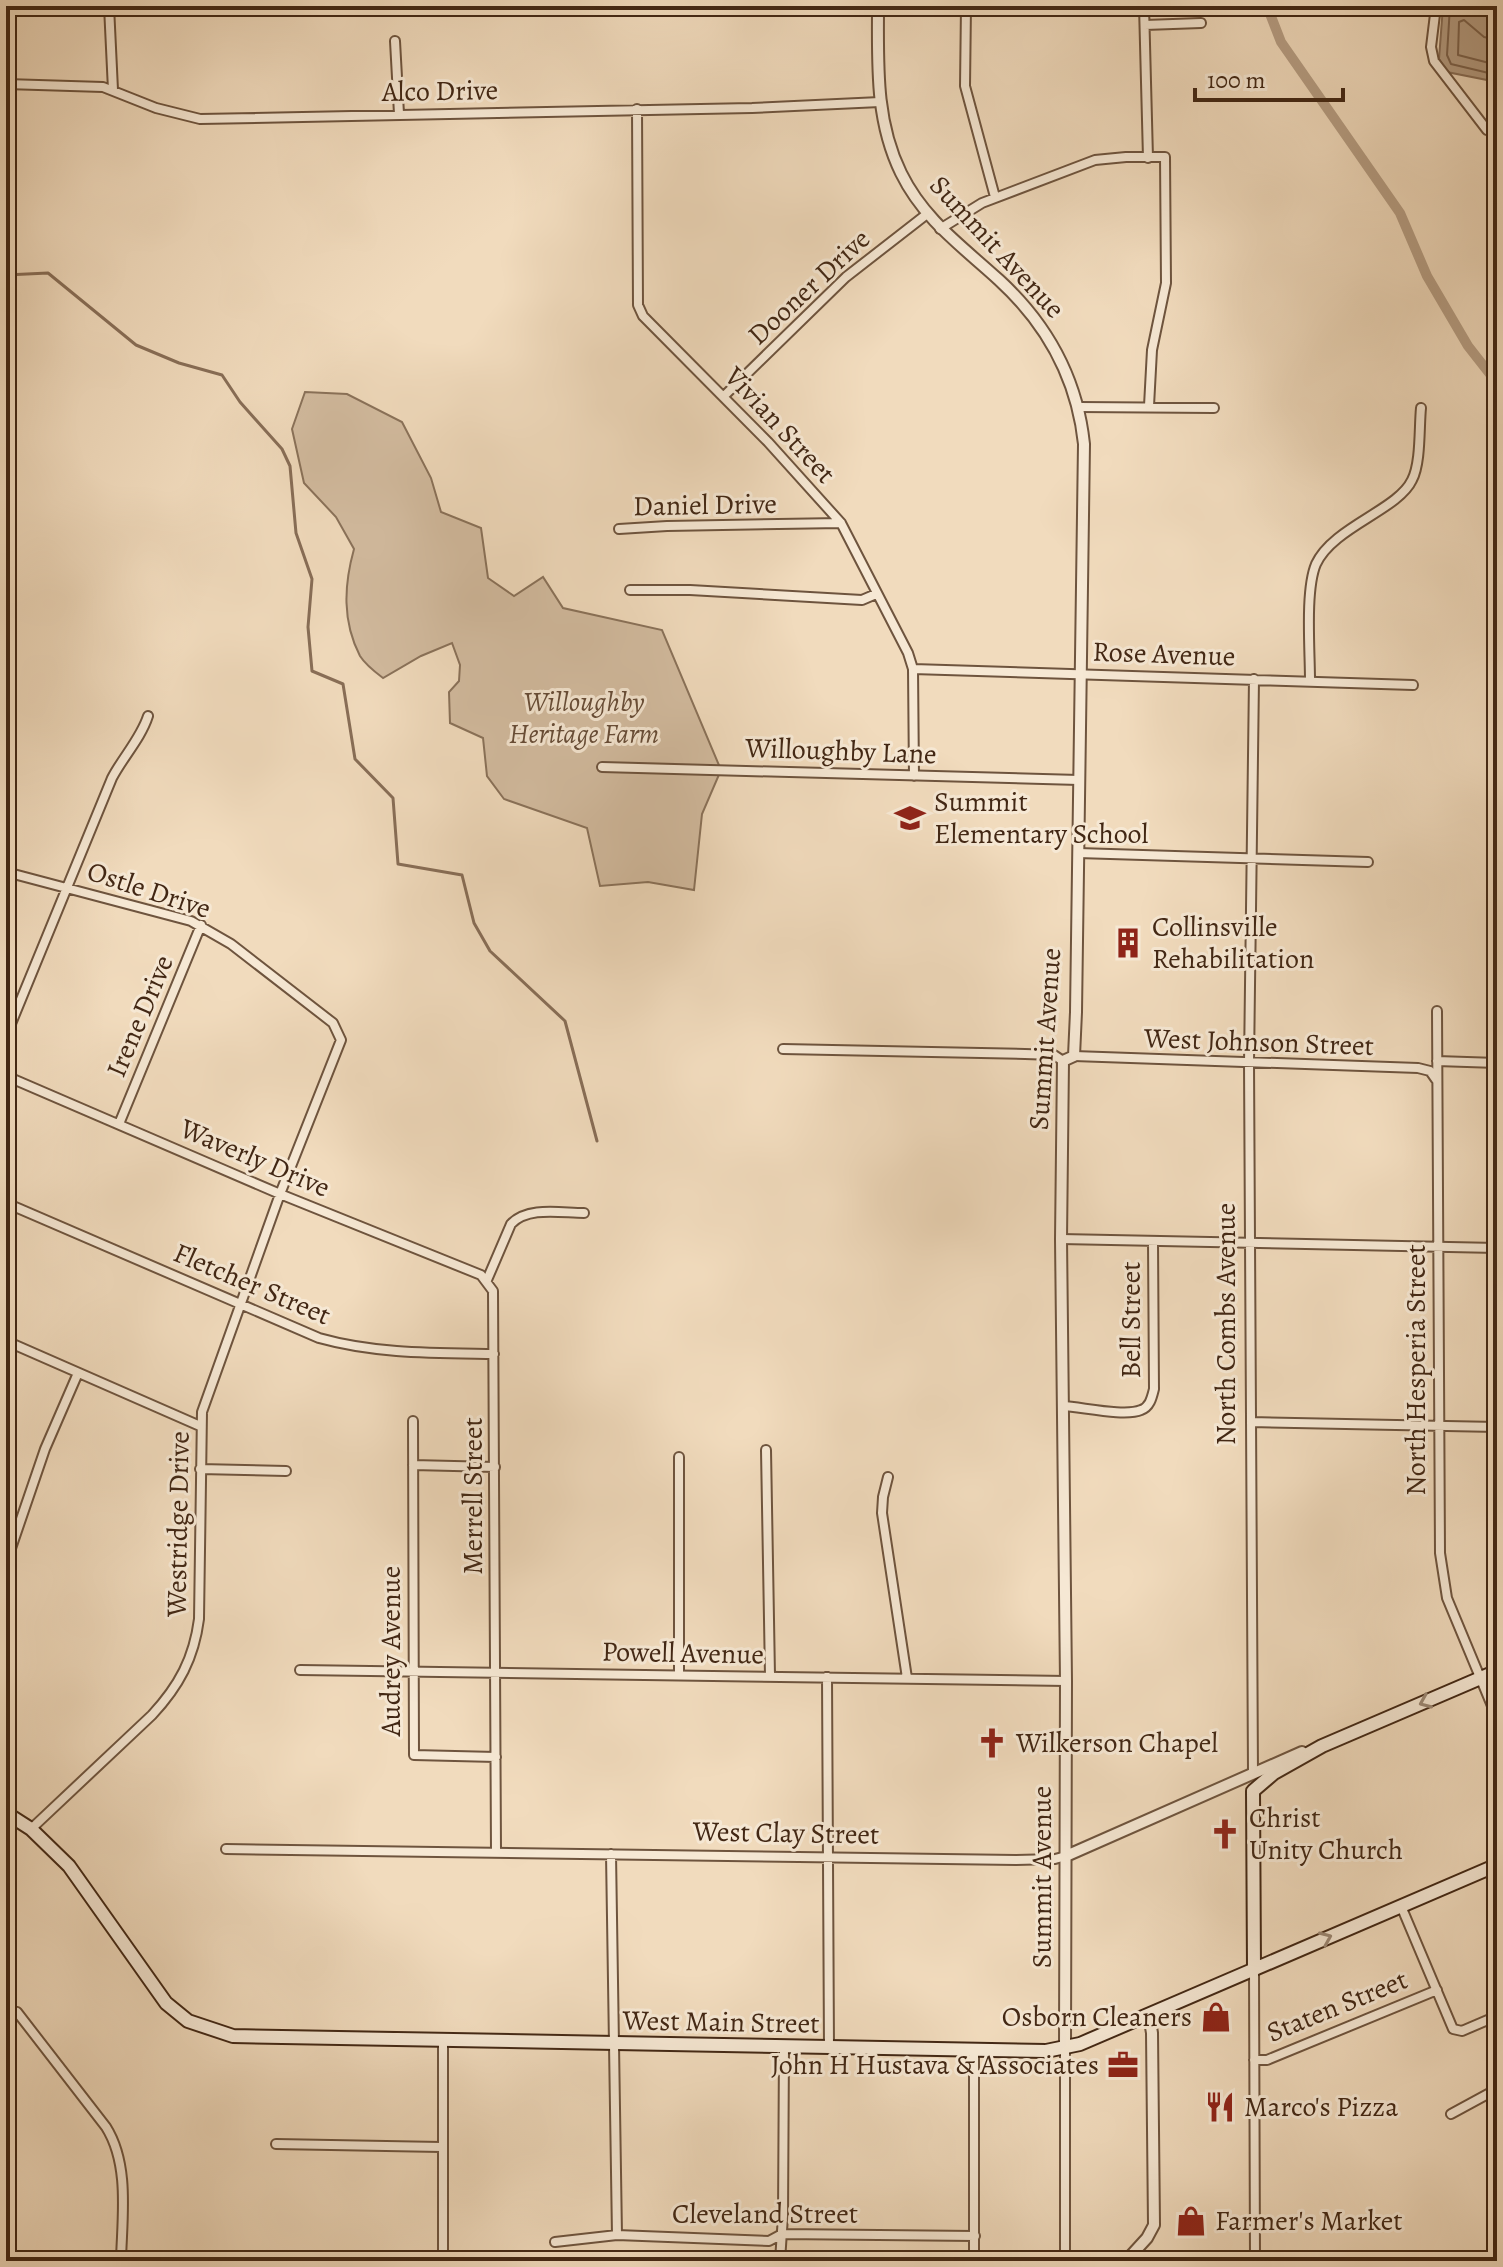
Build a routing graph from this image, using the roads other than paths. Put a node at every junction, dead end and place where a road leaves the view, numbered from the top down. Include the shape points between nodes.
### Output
1 (109, 6) edge
2 (878, 6) edge
3 (966, 6) edge
4 (1144, 6) edge
5 (1436, 6) edge
6 (1201, 23) dead end
7 (1145, 25) junction
8 (395, 41) dead end
9 (6, 84) edge
10 (113, 90) junction
11 (880, 102) junction
12 (637, 109) junction
13 (399, 114) junction
14 (1487, 130) dead end
15 (1148, 158) junction
16 (995, 197) junction
17 (927, 214) junction
18 (940, 229) junction
19 (724, 396) junction
20 (1149, 406) junction
21 (1079, 407) junction
22 (1214, 408) dead end
23 (1421, 408) dead end
24 (841, 523) junction
25 (619, 529) dead end
26 (630, 590) dead end
27 (876, 594) junction
28 (913, 669) junction
29 (1081, 673) junction
30 (1254, 679) junction
31 (1310, 680) junction
32 (1413, 685) dead end
33 (148, 716) dead end
34 (602, 767) dead end
35 (914, 776) junction
36 (1079, 780) junction
37 (1078, 853) junction
38 (1252, 858) junction
39 (1368, 862) dead end
40 (6, 872) edge
41 (67, 887) junction
42 (201, 925) junction
43 (1437, 1011) dead end
44 (340, 1035) joint
45 (6, 1036) edge
46 (783, 1049) dead end
47 (1068, 1059) junction
48 (1437, 1061) junction
49 (1249, 1063) junction
50 (1497, 1063) edge
51 (6, 1076) edge
52 (1437, 1081) junction
53 (119, 1124) junction
54 (280, 1194) junction
55 (6, 1203) edge
56 (584, 1213) dead end
57 (1061, 1239) junction
58 (1153, 1242) junction
59 (1250, 1243) junction
60 (1437, 1247) junction
61 (1497, 1248) edge
62 (487, 1280) junction
63 (241, 1304) junction
64 (6, 1341) edge
65 (494, 1354) junction
66 (78, 1373) junction
67 (1063, 1406) junction
68 (413, 1421) dead end
69 (1251, 1422) junction
70 (1438, 1425) junction
71 (200, 1426) junction
72 (1497, 1427) edge
73 (766, 1450) dead end
74 (679, 1457) dead end
75 (413, 1465) junction
76 (495, 1467) junction
77 (200, 1469) junction
78 (286, 1471) dead end
79 (888, 1477) dead end
80 (6, 1563) edge
81 (300, 1670) dead end
82 (414, 1671) junction
83 (1497, 1671) edge
84 (496, 1672) junction
85 (679, 1675) junction
86 (770, 1676) junction
87 (827, 1677) junction
88 (907, 1678) junction
89 (1480, 1678) junction
90 (1066, 1681) junction
91 (1497, 1718) edge
92 (1322, 1746) junction
93 (496, 1757) junction
94 (1253, 1773) junction
95 (1253, 1791) junction
96 (6, 1813) edge
97 (31, 1829) junction
98 (226, 1849) dead end
99 (496, 1851) junction
100 (611, 1854) junction
101 (1066, 1856) junction
102 (827, 1857) junction
103 (1497, 1865) edge
104 (1401, 1906) junction
105 (1254, 1969) junction
106 (1437, 1990) junction
107 (17, 2012) dead end
108 (1149, 2015) junction
109 (1497, 2016) edge
110 (443, 2041) junction
111 (612, 2044) junction
112 (784, 2047) junction
113 (829, 2048) junction
114 (1065, 2048) junction
115 (974, 2050) junction
116 (1254, 2060) junction
117 (1497, 2089) edge
118 (1451, 2114) dead end
119 (276, 2144) dead end
120 (441, 2147) junction
121 (782, 2234) junction
122 (617, 2235) junction
123 (975, 2236) junction
124 (555, 2242) dead end
125 (1128, 2258) edge
126 (121, 2261) edge
127 (443, 2261) edge
128 (780, 2261) edge
129 (974, 2261) edge
130 (1065, 2261) edge
131 (1154, 2261) edge
132 (1255, 2261) edge

1 - 10 street
2 - 11 street, Summit Avenue
3 - 16 street via 965,86
4 - 7 street
5 - 14 street via 1434,61
6 - 7 street
7 - 15 street
8 - 13 street
9 - 10 street, Alco Drive
10 - 13 street, Alco Drive via 200,119
11 - 12 street, Alco Drive
11 - 17 street, Summit Avenue via 892,151
12 - 13 street, Alco Drive
12 - 19 street, Vivian Street via 638,305
15 - 16 street via 1095,160
15 - 20 street via 1165,157 1166,283 1152,350
16 - 18 street
17 - 18 street, Summit Avenue
17 - 19 street, Dooner Drive via 846,277
18 - 21 street, Summit Avenue via 1000,281 1043,329 1064,364
19 - 24 street, Vivian Street
20 - 21 street
20 - 22 street
21 - 29 street, Summit Avenue via 1085,501
23 - 31 street via 1415,471 1406,490 1338,539 1315,566
24 - 25 street, Daniel Drive
24 - 27 street, Vivian Street
26 - 27 street via 862,600
27 - 28 street, Vivian Street
28 - 29 street, Rose Avenue
28 - 35 street, Vivian Street
29 - 30 street, Rose Avenue
29 - 36 street, Summit Avenue
30 - 31 street, Rose Avenue
30 - 38 street, North Combs Avenue
31 - 32 street, Rose Avenue
33 - 41 street via 112,778
34 - 35 street, Willoughby Lane
35 - 36 street, Willoughby Lane
36 - 37 street, Summit Avenue
37 - 38 street
37 - 47 street, Summit Avenue
38 - 39 street
38 - 49 street, North Combs Avenue
40 - 41 street, Ostle Drive
41 - 42 street, Ostle Drive
41 - 45 street
42 - 44 street, Ostle Drive via 333,1023
42 - 53 street, Irene Drive
43 - 48 street, North Hesperia Street
44 - 54 street, Westridge Drive
46 - 47 street, West Johnson Street
47 - 49 street, West Johnson Street
47 - 57 street, Summit Avenue
48 - 50 street
48 - 52 street, North Hesperia Street
49 - 52 street, West Johnson Street via 1418,1068 1430,1071
49 - 59 street, North Combs Avenue
51 - 53 street, Waverly Drive
52 - 60 street, North Hesperia Street
53 - 54 street, Waverly Drive
54 - 62 street, Waverly Drive
54 - 63 street, Westridge Drive
55 - 63 street, Fletcher Street
56 - 62 street via 529,1213 517,1218
57 - 58 street
57 - 67 street, Summit Avenue
58 - 59 street
58 - 67 street, Bell Street via 1151,1402 1142,1410 1125,1412
59 - 60 street
59 - 69 street, North Combs Avenue
60 - 61 street
60 - 70 street, North Hesperia Street
62 - 65 street, Merrell Street via 493,1291
63 - 65 street, Fletcher Street via 319,1338 365,1349
63 - 71 street, Westridge Drive
64 - 66 street
65 - 76 street, Merrell Street
66 - 71 street
66 - 80 street
67 - 90 street, Summit Avenue
68 - 75 street, Audrey Avenue
69 - 70 street
69 - 94 street, North Combs Avenue
70 - 72 street
70 - 89 street, North Hesperia Street via 1442,1576
71 - 77 street, Westridge Drive
73 - 86 street
74 - 85 street
75 - 76 street
75 - 82 street, Audrey Avenue
76 - 84 street, Merrell Street
77 - 78 street
77 - 97 street, Westridge Drive via 199,1619 187,1667 152,1715
79 - 88 street via 882,1513
81 - 82 street, Powell Avenue
82 - 84 street, Powell Avenue
82 - 93 street, Audrey Avenue via 414,1755
83 - 89 main road, West Clay Street
84 - 85 street, Powell Avenue
84 - 93 street, Merrell Street
85 - 86 street, Powell Avenue
86 - 87 street, Powell Avenue
87 - 88 street, Powell Avenue
87 - 102 street
88 - 90 street, Powell Avenue
89 - 91 street, North Hesperia Street
89 -> 92 main road, West Clay Street
90 - 101 street, Summit Avenue
92 - 94 street, West Clay Street
92 - 95 main road, West Clay Street
93 - 99 street, Merrell Street
94 - 95 street, North Combs Avenue
94 - 101 street, West Clay Street
95 - 105 main road, North Combs Avenue
96 - 97 main road, West Main Street
97 - 110 main road, West Main Street via 69,1866 166,2003 188,2021 233,2036
98 - 99 street, West Clay Street
99 - 100 street, West Clay Street
100 - 102 street, West Clay Street
100 - 111 street
101 - 102 street, West Clay Street
101 - 114 street, Summit Avenue
102 - 113 street
103 - 104 main road, West Main Street
105 -> 104 main road, West Main Street
104 - 106 street
105 - 108 main road, West Main Street
105 - 116 street
106 - 109 street via 1457,2032
106 - 116 street, Staten Street via 1267,2060
107 - 126 street via 116,2146 122,2174
108 - 114 main road, West Main Street
108 - 125 street via 1154,2225
110 - 111 main road, West Main Street
110 - 120 street
111 - 112 main road, West Main Street
111 - 122 street
112 - 113 main road, West Main Street
112 - 121 street
113 - 115 main road, West Main Street
114 - 115 main road, West Main Street
114 - 130 street
115 - 123 street
116 - 132 street
117 - 118 street
119 - 120 street
120 - 127 street
121 - 122 street, Cleveland Street via 769,2241
121 - 123 street, Cleveland Street
121 - 128 street
122 - 124 street, Cleveland Street
123 - 129 street
125 - 131 street

